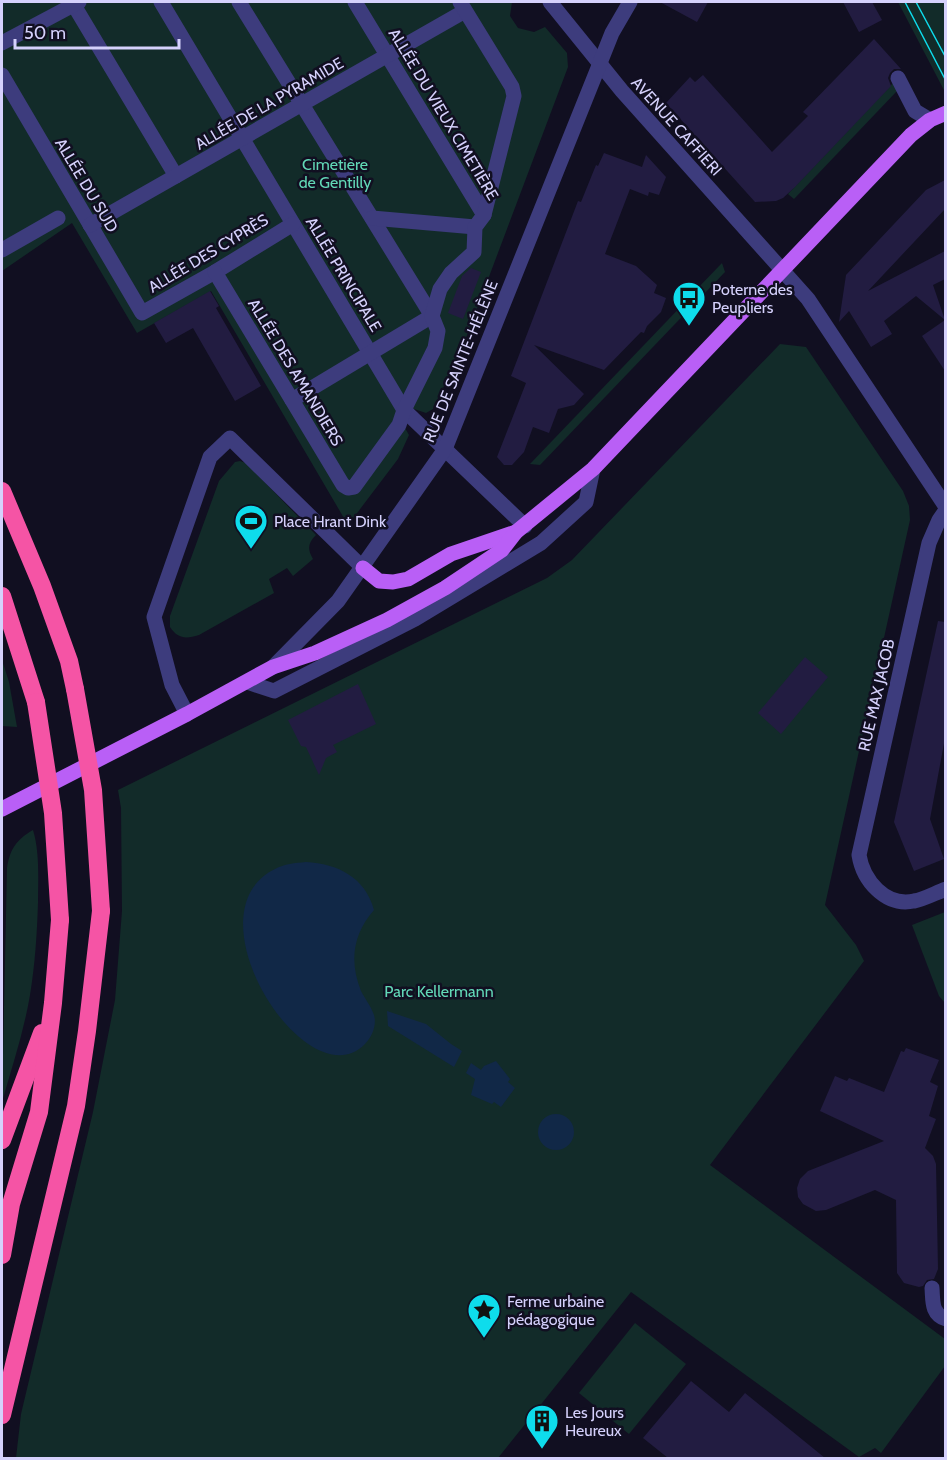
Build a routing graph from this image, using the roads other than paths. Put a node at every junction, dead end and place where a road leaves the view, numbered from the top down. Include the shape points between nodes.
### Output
1 (161, 2) edge
2 (239, 2) edge
3 (355, 2) edge
4 (550, 2) edge
5 (630, 2) edge
6 (75, 3) edge
7 (462, 6) edge
8 (2, 43) edge
9 (388, 55) junction
10 (600, 63) junction
11 (2, 75) edge
12 (898, 78) dead end
13 (302, 104) junction
14 (945, 113) edge
15 (930, 120) junction
16 (242, 139) junction
17 (176, 176) junction
18 (58, 218) dead end
19 (372, 218) junction
20 (479, 221) junction
21 (293, 224) junction
22 (90, 225) junction
23 (2, 250) edge
24 (782, 271) junction
25 (215, 272) junction
26 (142, 313) joint
27 (432, 316) junction
28 (370, 353) junction
29 (292, 400) junction
30 (404, 410) junction
31 (445, 449) junction
32 (593, 469) junction
33 (2, 491) edge
34 (945, 508) edge
35 (521, 529) junction
36 (363, 568) junction
37 (2, 596) edge
38 (273, 667) junction
39 (246, 682) junction
40 (187, 714) junction
41 (2, 809) edge
42 (945, 889) edge
43 (53, 1003) junction
44 (2, 1140) edge
45 (2, 1255) edge
46 (932, 1288) dead end
47 (945, 1319) edge
48 (2, 1415) edge

1 - 16 street, ALLÉE PRINCIPALE
2 - 13 street
3 - 9 street, ALLÉE DU VIEUX CIMETIÈRE
4 - 10 street, AVENUE CAFFIERI
5 - 10 street, RUE DE SAINTE-HÉLÈNE
6 - 8 street
6 - 17 street
7 - 9 street, ALLÉE DE LA PYRAMIDE
7 - 20 street via 514,96
9 - 13 street, ALLÉE DE LA PYRAMIDE
9 - 20 street, ALLÉE DU VIEUX CIMETIÈRE
10 - 24 street, AVENUE CAFFIERI
10 - 31 street, RUE DE SAINTE-HÉLÈNE
11 - 22 street, ALLÉE DU SUD
12 - 15 street via 915,111
13 - 16 street, ALLÉE DE LA PYRAMIDE
13 - 19 street
14 - 15 main road
15 - 24 main road via 911,135
16 - 17 street, ALLÉE DE LA PYRAMIDE
16 - 21 street, ALLÉE PRINCIPALE
17 - 22 street, ALLÉE DE LA PYRAMIDE
18 - 23 street
19 - 20 street
19 - 27 street
20 - 27 street via 474,252 450,273 440,289
21 - 25 street, ALLÉE DES CYPRÈS
21 - 28 street, ALLÉE PRINCIPALE
22 - 26 street, ALLÉE DU SUD
24 - 32 main road
24 - 34 street, RUE MAX JACOB via 808,299
25 - 26 street, ALLÉE DES CYPRÈS
25 - 29 street, ALLÉE DES AMANDIERS
27 - 28 street
27 - 30 street via 438,331 435,348
28 - 29 street
28 - 30 street, ALLÉE PRINCIPALE
29 - 30 street, ALLÉE DES AMANDIERS via 348,488 358,483 399,425
30 - 31 street, ALLÉE PRINCIPALE
31 - 35 street, ALLÉE PRINCIPALE
31 - 36 street, RUE DE SAINTE-HÉLÈNE
32 - 35 main road
32 - 39 street via 586,502 541,543 415,619 274,691
33 - 48 highway, bridge via 69,661 93,790 101,911 76,1106
34 - 42 street, RUE MAX JACOB via 929,543 858,855 867,879 888,897 913,901
35 - 36 main road via 451,554 408,579 379,581
35 - 38 main road via 501,550 406,610
36 - 38 street, RUE DE SAINTE-HÉLÈNE via 338,602
36 - 40 street via 230,438 210,457 154,617 172,685
37 - 43 highway, bridge via 36,702 53,813 60,920
38 - 39 main road
39 - 40 main road
40 - 41 main road
43 - 44 highway
43 - 45 highway via 39,1112 11,1204
46 - 47 street via 935,1312

